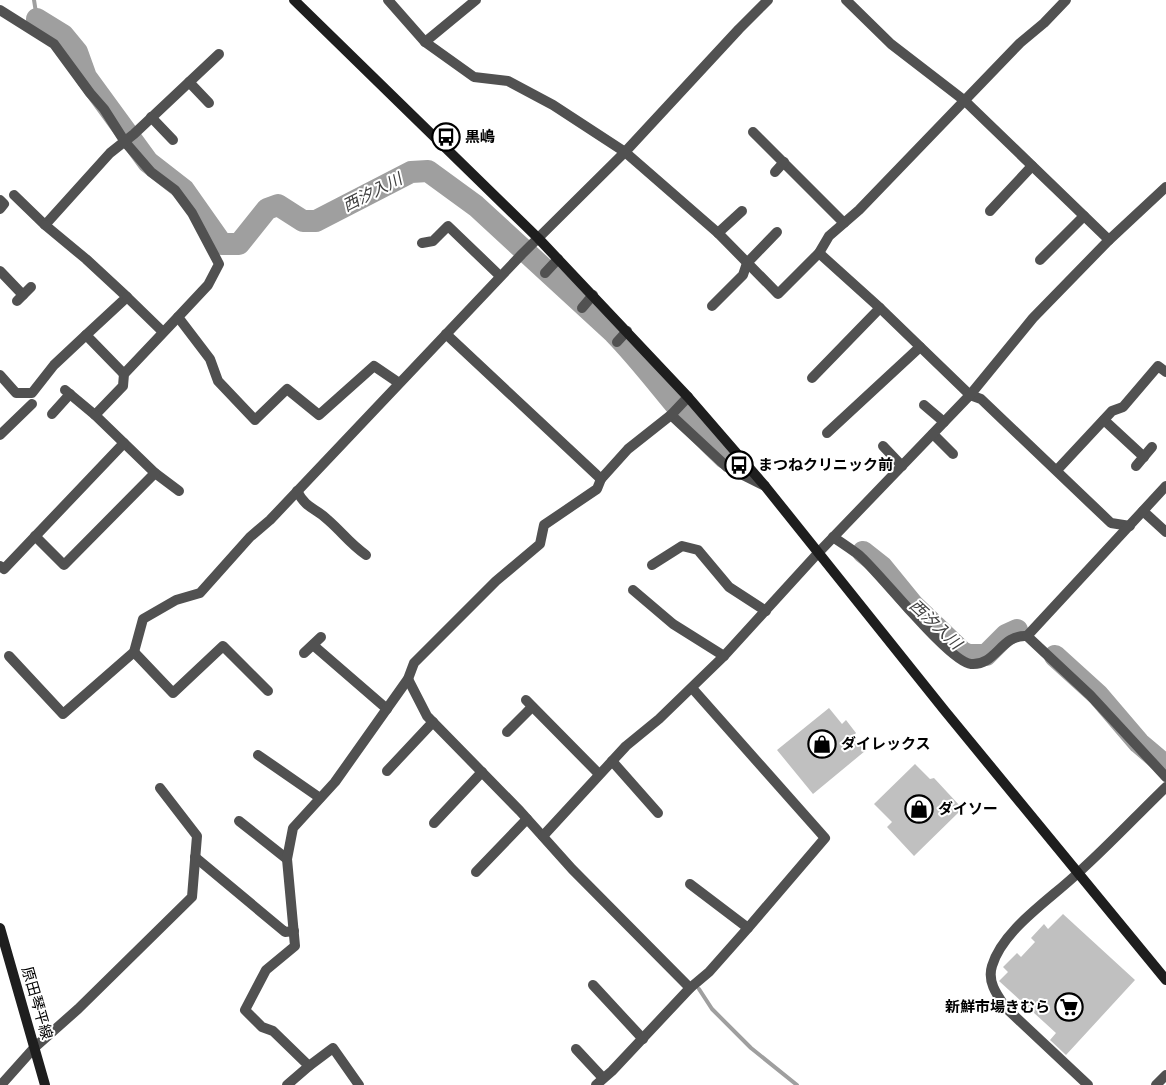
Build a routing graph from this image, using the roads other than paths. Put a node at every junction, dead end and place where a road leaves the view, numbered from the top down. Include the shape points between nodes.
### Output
1 (294, 0) edge
2 (388, 0) edge
3 (476, 0) edge
4 (768, 0) edge
5 (846, 0) edge
6 (1066, 0) edge
7 (0, 10) edge
8 (425, 42) junction
9 (219, 54) dead end
10 (189, 82) junction
11 (965, 101) junction
12 (209, 103) dead end
13 (152, 117) junction
14 (753, 132) dead end
15 (173, 140) dead end
16 (125, 141) junction
17 (624, 152) junction
18 (784, 162) junction
19 (1032, 166) junction
20 (775, 172) dead end
21 (1166, 187) edge
22 (14, 195) dead end
23 (0, 200) edge
24 (0, 208) edge
25 (742, 211) dead end
26 (990, 211) dead end
27 (1084, 216) junction
28 (844, 222) junction
29 (45, 225) junction
30 (777, 232) dead end
31 (718, 234) junction
32 (538, 238) junction
33 (1109, 240) junction
34 (422, 243) dead end
35 (819, 253) junction
36 (558, 259) junction
37 (1040, 260) dead end
38 (747, 263) junction
39 (547, 270) dead end
40 (0, 271) edge
41 (500, 276) junction
42 (31, 287) dead end
43 (127, 298) junction
44 (712, 306) dead end
45 (880, 308) junction
46 (178, 317) junction
47 (163, 332) junction
48 (446, 334) junction
49 (86, 335) junction
50 (920, 347) junction
51 (1166, 372) edge
52 (124, 374) junction
53 (0, 375) edge
54 (812, 378) dead end
55 (399, 383) junction
56 (970, 395) junction
57 (685, 399) junction
58 (32, 404) dead end
59 (924, 405) dead end
60 (672, 413) junction
61 (52, 414) dead end
62 (95, 415) junction
63 (1104, 420) junction
64 (944, 422) junction
65 (827, 433) dead end
66 (933, 434) junction
67 (0, 435) edge
68 (124, 443) junction
69 (882, 446) dead end
70 (1152, 448) dead end
71 (953, 454) dead end
72 (1144, 457) junction
73 (902, 466) junction
74 (1136, 466) dead end
75 (1057, 470) junction
76 (155, 473) junction
77 (601, 479) junction
78 (765, 486) junction
79 (1166, 486) edge
80 (179, 491) dead end
81 (297, 491) junction
82 (1143, 511) junction
83 (1130, 526) junction
84 (1166, 532) edge
85 (35, 536) junction
86 (834, 537) junction
87 (818, 553) junction
88 (366, 555) dead end
89 (652, 565) dead end
90 (0, 566) edge
91 (633, 590) dead end
92 (766, 611) junction
93 (1027, 636) junction
94 (134, 652) junction
95 (304, 653) dead end
96 (9, 656) dead end
97 (724, 656) junction
98 (408, 679) junction
99 (692, 688) junction
100 (268, 691) dead end
101 (387, 709) junction
102 (433, 722) junction
103 (507, 732) dead end
104 (258, 755) dead end
105 (612, 761) junction
106 (387, 771) dead end
107 (482, 772) junction
108 (599, 774) junction
109 (1166, 777) edge
110 (1166, 787) edge
111 (160, 788) dead end
112 (320, 798) junction
113 (658, 813) dead end
114 (527, 819) junction
115 (239, 821) dead end
116 (434, 822) dead end
117 (543, 836) junction
118 (195, 856) junction
119 (287, 859) junction
120 (476, 872) dead end
121 (1079, 872) junction
122 (690, 884) dead end
123 (0, 928) edge
124 (748, 928) junction
125 (294, 931) junction
126 (1166, 980) edge
127 (593, 985) dead end
128 (690, 988) junction
129 (643, 1038) junction
130 (34, 1048) junction
131 (576, 1049) dead end
132 (309, 1066) junction
133 (1166, 1075) edge
134 (599, 1082) edge
135 (1, 1085) edge
136 (45, 1085) edge
137 (287, 1085) edge
138 (359, 1085) edge
139 (1088, 1085) edge
140 (1156, 1085) edge

1 - 32 street
2 - 8 street
3 - 8 street
4 - 17 street
5 - 11 street via 891,44
6 - 11 street via 1020,42
7 - 16 street via 54,44 104,108
8 - 17 street via 474,77 508,81 553,105
9 - 10 street
10 - 12 street
10 - 13 street
11 - 19 street
11 - 28 street
13 - 15 street
13 - 16 street
14 - 18 street
16 - 29 street via 110,153
16 - 46 street via 151,172 175,190 192,213 219,264 208,285
17 - 31 street
17 - 32 street
18 - 20 street
18 - 28 street
19 - 26 street
19 - 27 street
21 - 33 street
22 - 29 street
23 - 24 street via 4,204
25 - 31 street
27 - 33 street
27 - 37 street
28 - 35 street via 829,236
29 - 43 street
30 - 38 street
31 - 38 street
32 - 36 street
32 - 41 street
33 - 56 street via 1033,318
34 - 41 street via 433,241 448,226
35 - 38 street via 778,294
35 - 45 street
36 - 39 street
36 - 57 street via 587,302
38 - 44 street via 743,274
40 - 42 street via 20,298
41 - 48 street
43 - 47 street
43 - 49 street
45 - 50 street
45 - 54 street
46 - 47 street
46 - 55 street via 210,359 218,381 255,420 287,389 319,415 374,366
47 - 52 street
48 - 55 street
48 - 77 street
49 - 52 street
49 - 53 street via 54,365 32,393 16,393
50 - 56 street
50 - 65 street
51 - 63 street via 1158,366 1123,407 1112,411
52 - 62 street via 123,386
55 - 81 street
56 - 64 street
56 - 75 street via 981,399
57 - 60 street
57 - 78 street
58 - 67 street
59 - 64 street
60 - 77 street via 628,449
60 - 78 street via 727,467
61 - 62 street via 68,392
62 - 68 street
63 - 72 street
63 - 75 street
64 - 66 street
66 - 71 street
66 - 73 street
68 - 76 street
68 - 85 street
69 - 73 street
70 - 72 street
72 - 74 street
73 - 86 street
75 - 83 street via 1111,523
76 - 80 street
76 - 85 street via 64,565
77 - 98 street via 597,489 544,525 540,544 496,581 414,663
78 - 87 street
79 - 82 street
81 - 88 street via 303,502 328,519 352,546
81 - 94 street via 200,592 176,600 143,619
82 - 83 street
82 - 84 street
83 - 93 street
85 - 90 street via 4,569
86 - 87 street
86 - 93 street via 860,556 907,608 956,657 968,664 987,660 1011,638
87 - 92 street
87 - 121 street
89 - 92 street via 682,546 698,550 729,587
91 - 97 street via 673,624
92 - 97 street
93 - 109 street via 1090,695
94 - 96 street via 63,714
94 - 100 street via 173,693 223,646
95 - 101 street via 317,641
97 - 99 street
98 - 101 street
98 - 102 street
99 - 105 street
99 - 124 street via 825,838
101 - 112 street
102 - 106 street
102 - 107 street
103 - 108 street via 529,704
104 - 112 street
105 - 108 street
105 - 113 street
107 - 114 street
107 - 116 street
108 - 117 street
110 - 121 street
111 - 118 street via 197,836
112 - 119 street via 293,828
114 - 117 street
114 - 120 street
115 - 119 street
117 - 128 street
118 - 125 street via 285,932
118 - 130 street via 192,897
119 - 125 street
121 - 126 street
121 - 139 street via 1009,934 991,968 991,982 1006,1008
122 - 124 street
123 - 130 street, 原田琴平線
124 - 128 street via 709,972
125 - 132 street via 295,946 266,970 244,1010 262,1027 273,1031
127 - 129 street
128 - 129 street
129 - 134 street
130 - 135 street
130 - 136 street, 原田琴平線
131 - 134 street
132 - 137 street
132 - 138 street via 333,1048
133 - 140 street

